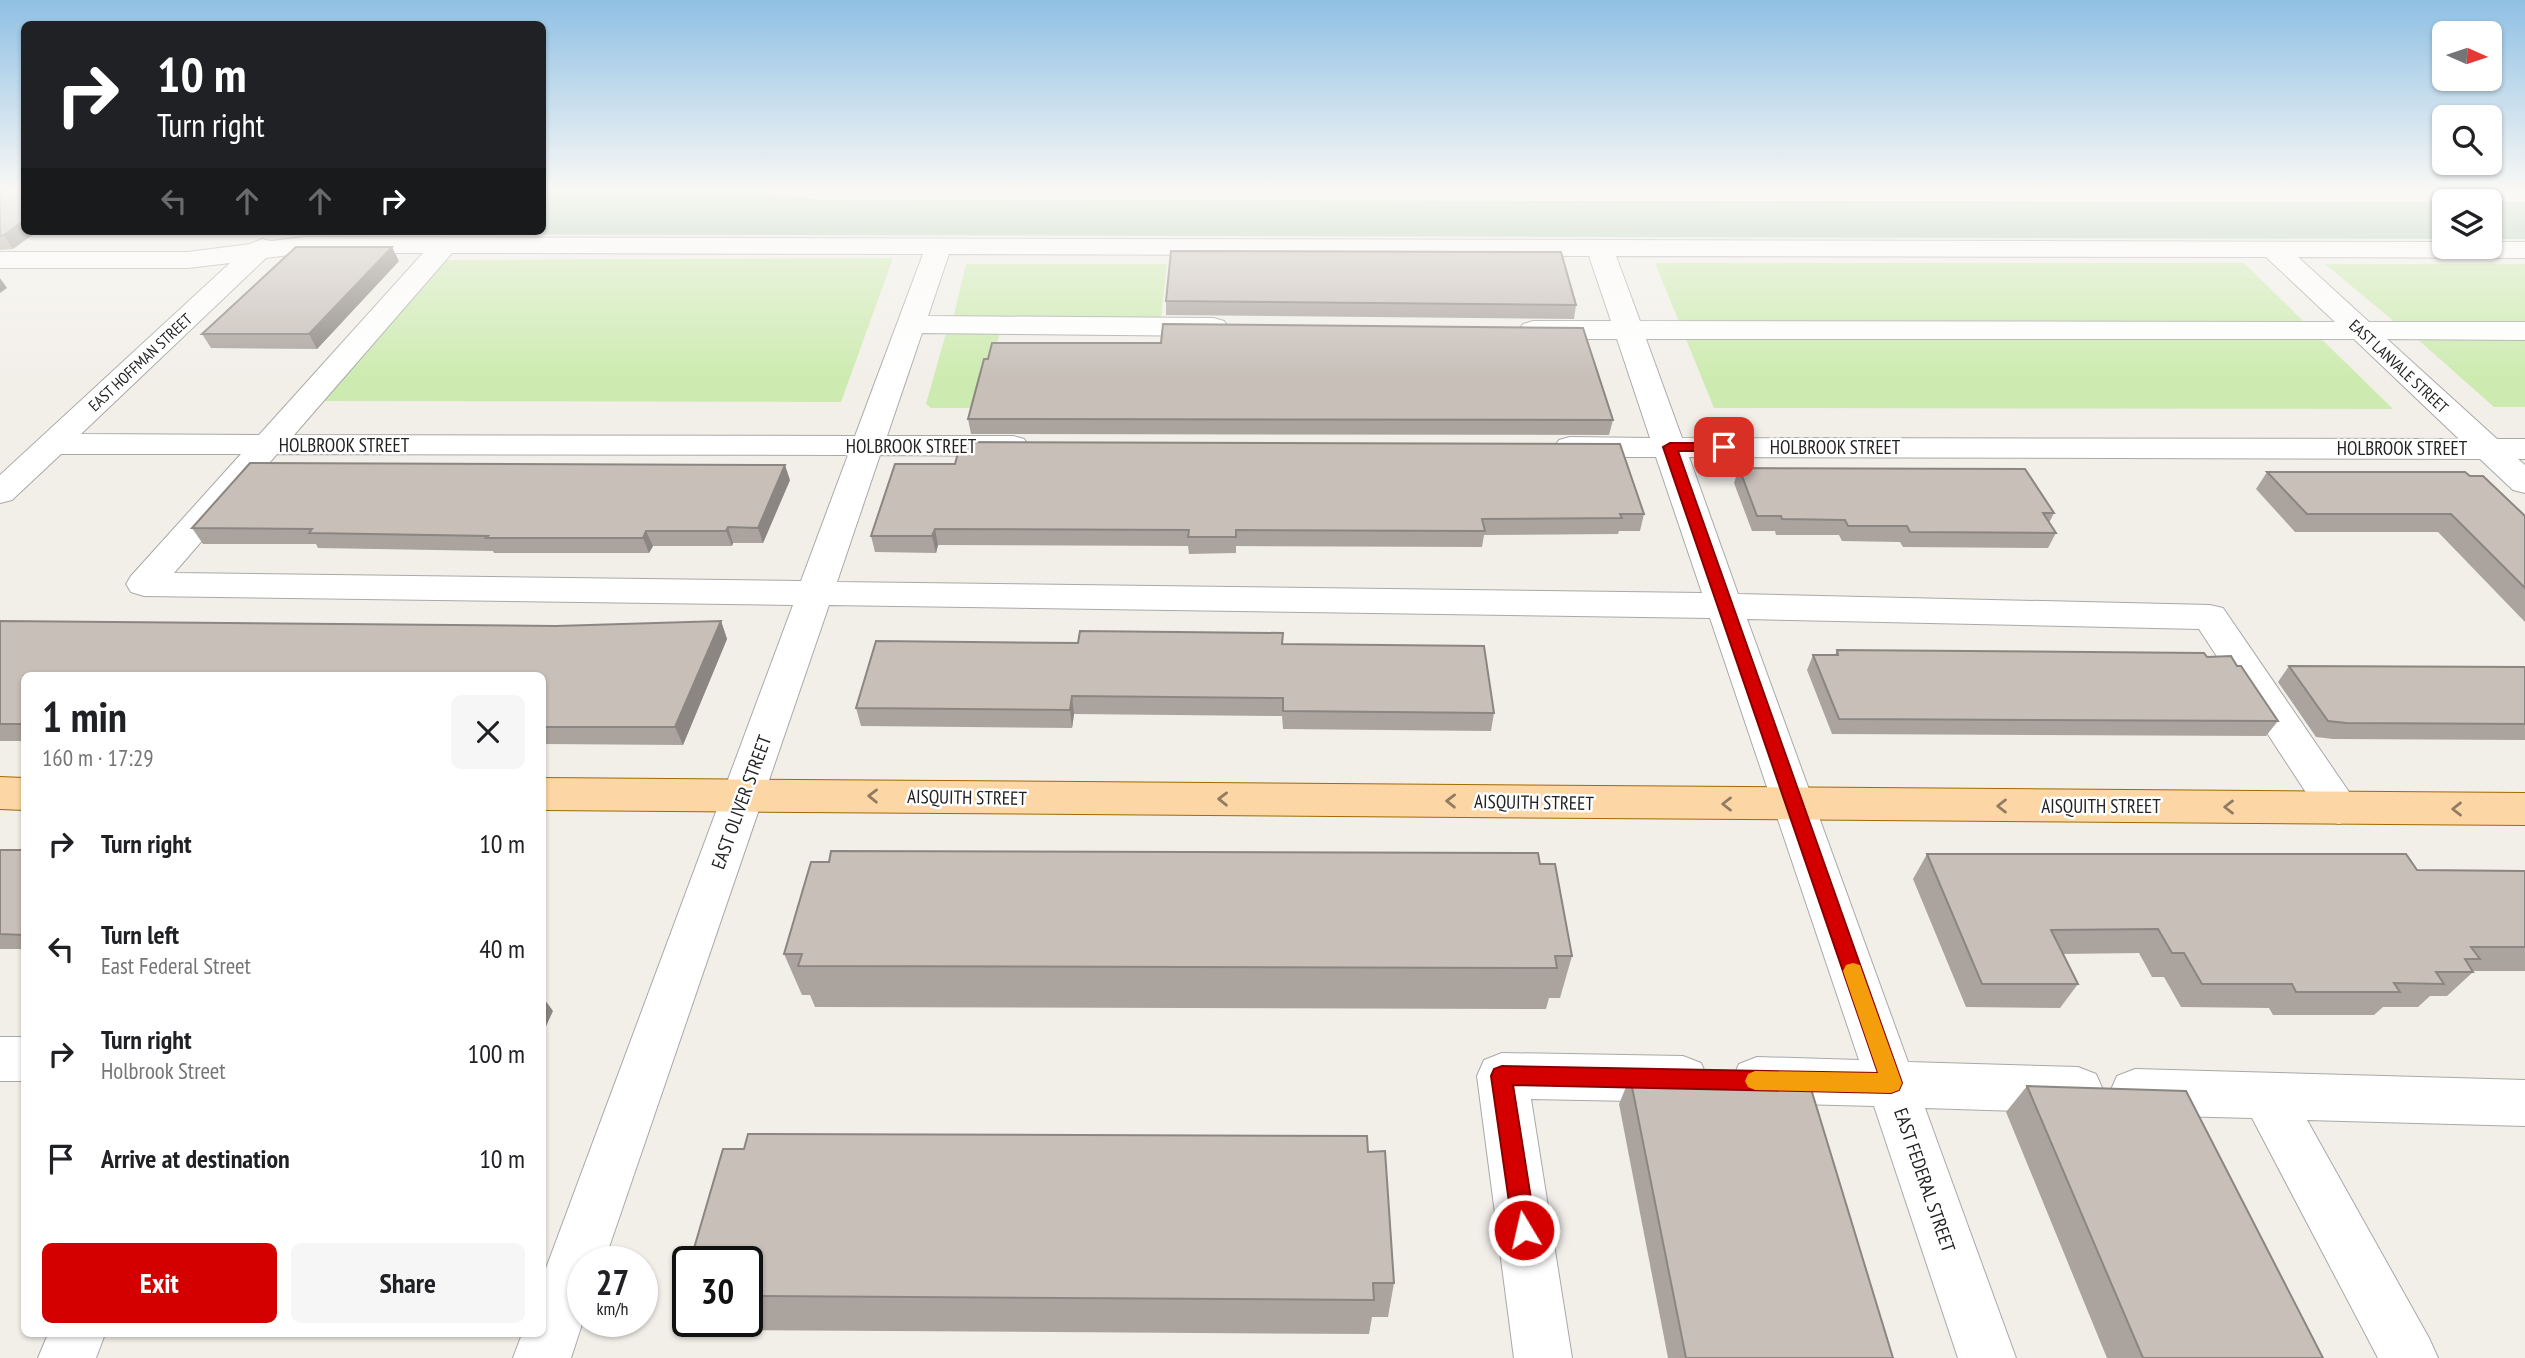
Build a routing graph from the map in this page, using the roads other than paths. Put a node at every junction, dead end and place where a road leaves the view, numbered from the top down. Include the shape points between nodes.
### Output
1 (221, 252) edge
2 (257, 252) edge
3 (439, 252) edge
4 (937, 252) edge
5 (1601, 252) edge
6 (2277, 252) edge
7 (0, 260) edge
8 (911, 324) junction
9 (1242, 327) edge
10 (1504, 330) edge
11 (2360, 330) junction
12 (1628, 331) junction
13 (2525, 331) edge
14 (52, 444) junction
15 (270, 445) junction
16 (868, 446) junction
17 (1048, 446) edge
18 (1545, 447) edge
19 (1670, 447) junction
20 (2488, 449) junction
21 (2525, 449) edge
22 (12, 471) edge
23 (2525, 483) edge
24 (0, 493) edge
25 (815, 594) junction
26 (1725, 606) junction
27 (0, 793) edge
28 (21, 793) edge
29 (546, 794) edge
30 (744, 795) junction
31 (1796, 804) junction
32 (2339, 808) junction
33 (2525, 809) edge
34 (0, 1059) edge
35 (21, 1059) edge
36 (1891, 1083) junction
37 (2267, 1097) junction
38 (2525, 1103) edge
39 (76, 1337) edge
40 (67, 1358) edge
41 (542, 1358) edge
42 (1543, 1358) edge
43 (1987, 1358) edge
44 (2409, 1358) edge

1 - 7 street via 188,260
2 - 14 street, EAST HOFFMAN STREET
3 - 15 street
4 - 8 street, EAST OLIVER STREET
5 - 12 street, EAST FEDERAL STREET
6 - 11 street, EAST LANVALE STREET
8 - 9 street
8 - 16 street, EAST OLIVER STREET
10 - 12 street
11 - 12 street
11 - 13 street
11 - 20 street, EAST LANVALE STREET
12 - 19 street, EAST FEDERAL STREET
14 - 15 street, HOLBROOK STREET
14 - 22 street, EAST HOFFMAN STREET
15 - 16 street, HOLBROOK STREET
15 - 25 street via 144,584
16 - 17 street, HOLBROOK STREET
16 - 25 street, EAST OLIVER STREET
18 - 19 street, HOLBROOK STREET
19 - 20 street, HOLBROOK STREET
19 - 26 street, EAST FEDERAL STREET
20 - 21 street, HOLBROOK STREET
20 - 23 street, EAST LANVALE STREET
22 - 24 street, EAST HOFFMAN STREET
25 - 26 street
25 - 30 street, EAST OLIVER STREET
26 - 31 street, EAST FEDERAL STREET
26 - 32 street via 2210,617
27 - 28 main road
29 - 30 main road, AISQUITH STREET
31 -> 30 main road, AISQUITH STREET
30 - 41 street, EAST OLIVER STREET
32 -> 31 main road, AISQUITH STREET
31 - 36 street, EAST FEDERAL STREET
33 -> 32 main road, AISQUITH STREET
34 - 35 street
36 - 37 street
36 - 42 street via 1502,1076
36 - 43 street, EAST FEDERAL STREET
37 - 38 street
37 - 44 street
39 - 40 street

